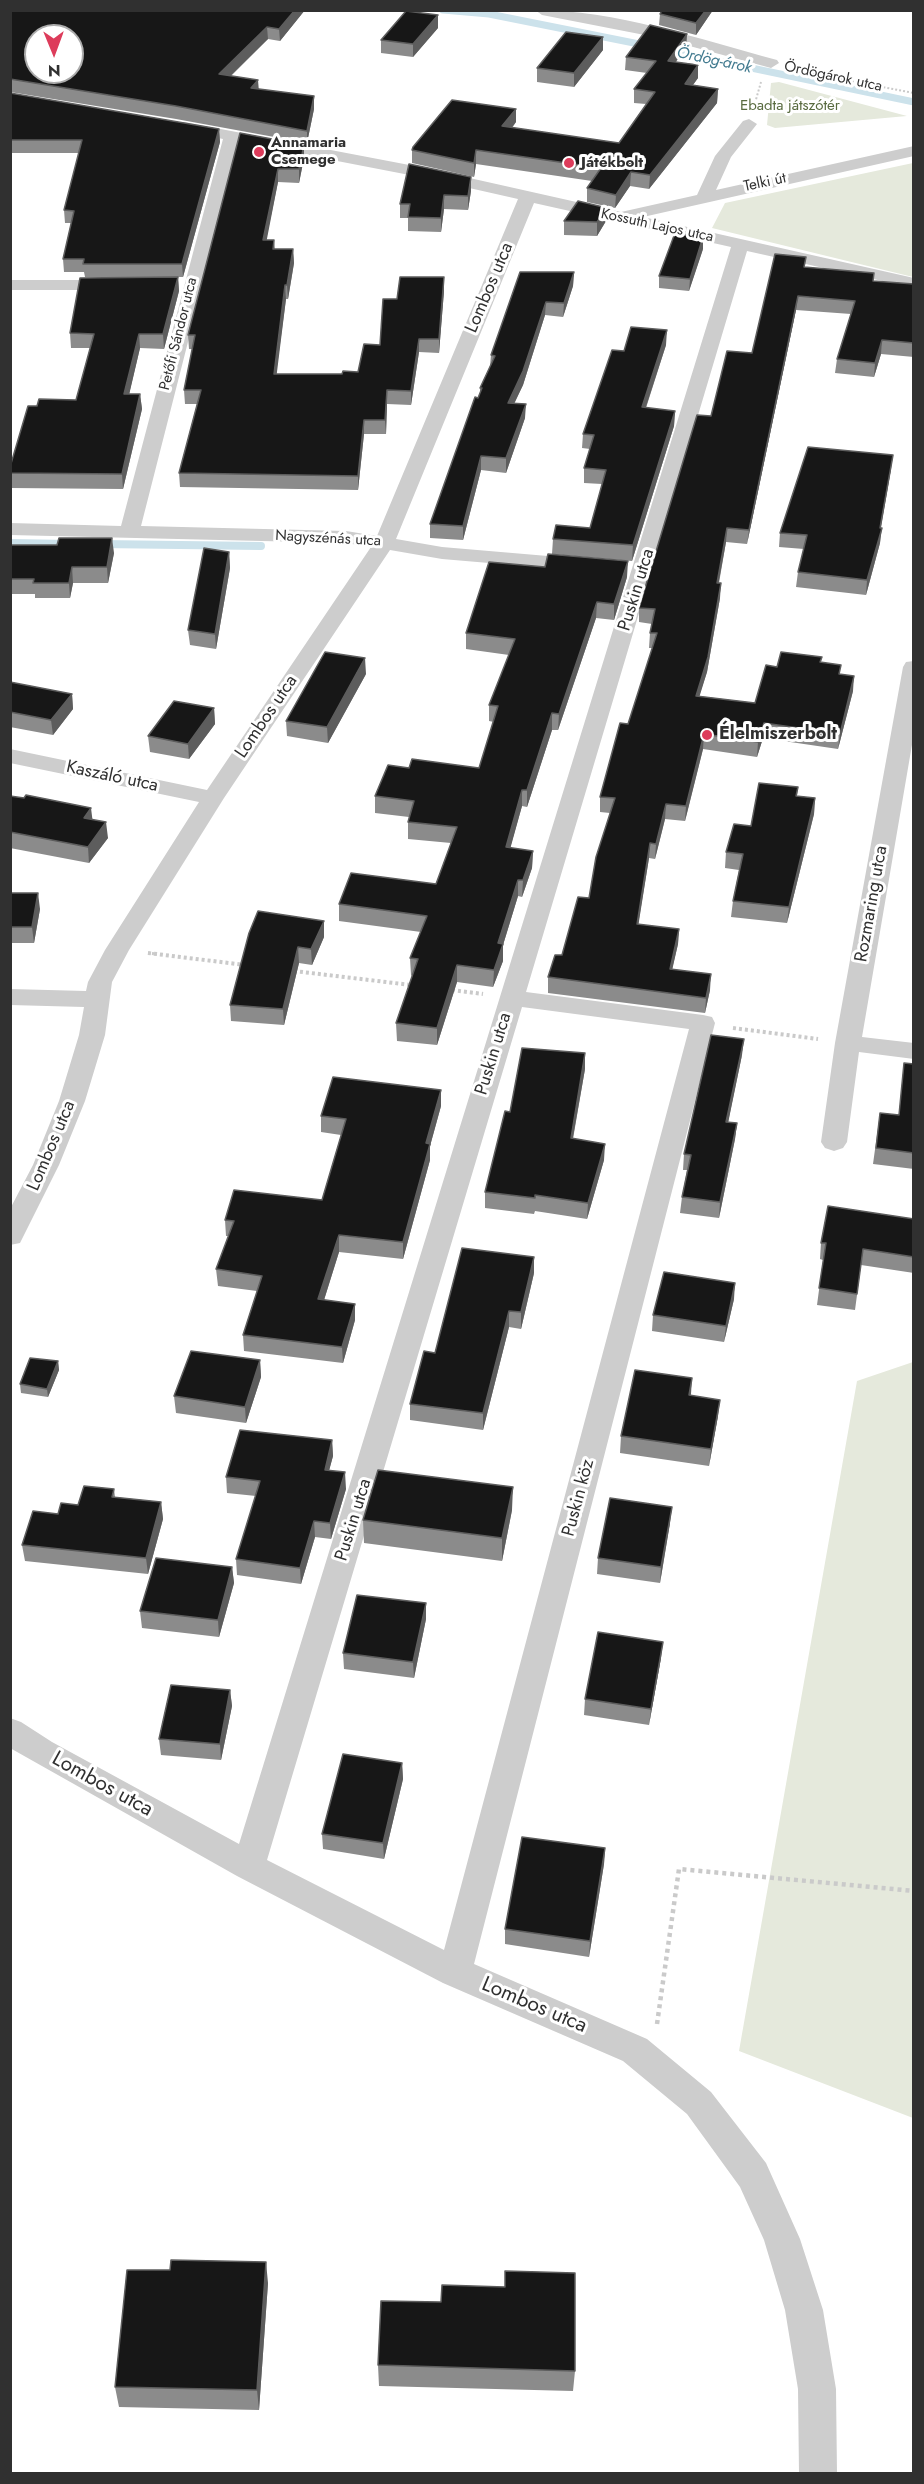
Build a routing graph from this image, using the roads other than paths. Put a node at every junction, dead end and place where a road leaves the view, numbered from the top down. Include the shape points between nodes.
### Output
1 (543, 10) edge
2 (771, 63) road end
3 (165, 124) edge
4 (749, 124) road end
5 (232, 137) junction
6 (914, 151) edge
7 (528, 196) junction
8 (705, 196) junction
9 (618, 218) junction
10 (741, 243) junction
11 (914, 283) edge
12 (169, 284) edge
13 (192, 284) junction
14 (10, 285) edge
15 (135, 285) edge
16 (10, 529) edge
17 (129, 532) junction
18 (385, 542) junction
19 (643, 570) junction
20 (914, 667) edge
21 (10, 756) edge
22 (213, 798) junction
23 (10, 997) edge
24 (511, 998) junction
25 (96, 999) junction
26 (848, 1043) junction
27 (914, 1051) edge
28 (834, 1142) dead end
29 (10, 1236) edge
30 (10, 1731) edge
31 (249, 1866) junction
32 (455, 1972) junction
33 (818, 2474) edge

1 - 2 street, Ördögárok utca via 662,34
3 - 5 street, Kossuth Lajos utca
4 - 8 street via 723,156
5 - 7 street, Kossuth Lajos utca
5 - 13 street, Petőfi Sándor utca
6 - 8 street, Telki út
7 - 9 street, Kossuth Lajos utca
7 - 18 street, Lombos utca
8 - 9 street, Telki út
9 - 10 street, Kossuth Lajos utca
10 - 11 street, Kossuth Lajos utca
10 - 19 street, Puskin utca
12 - 13 street
13 - 17 street, Petőfi Sándor utca
14 - 15 street
16 - 17 street, Nagyszénás utca
17 - 18 street, Nagyszénás utca via 346,537
18 - 19 street, Nagyszénás utca via 442,553
18 - 22 street, Lombos utca
19 - 24 street, Puskin utca
20 - 26 street, Rozmaring utca
21 - 22 street, Kaszáló utca
22 - 25 street, Lombos utca via 117,950 100,982
23 - 25 street
24 - 31 street, Puskin utca
24 - 32 street, Puskin köz via 703,1023
25 - 29 street, Lombos utca via 92,1035 72,1101 46,1165
26 - 27 street
26 - 28 street, Rozmaring utca
30 - 31 street, Lombos utca
31 - 32 street, Lombos utca
32 - 33 street, Lombos utca via 635,2050 699,2103 753,2175 783,2240 804,2310 818,2389

